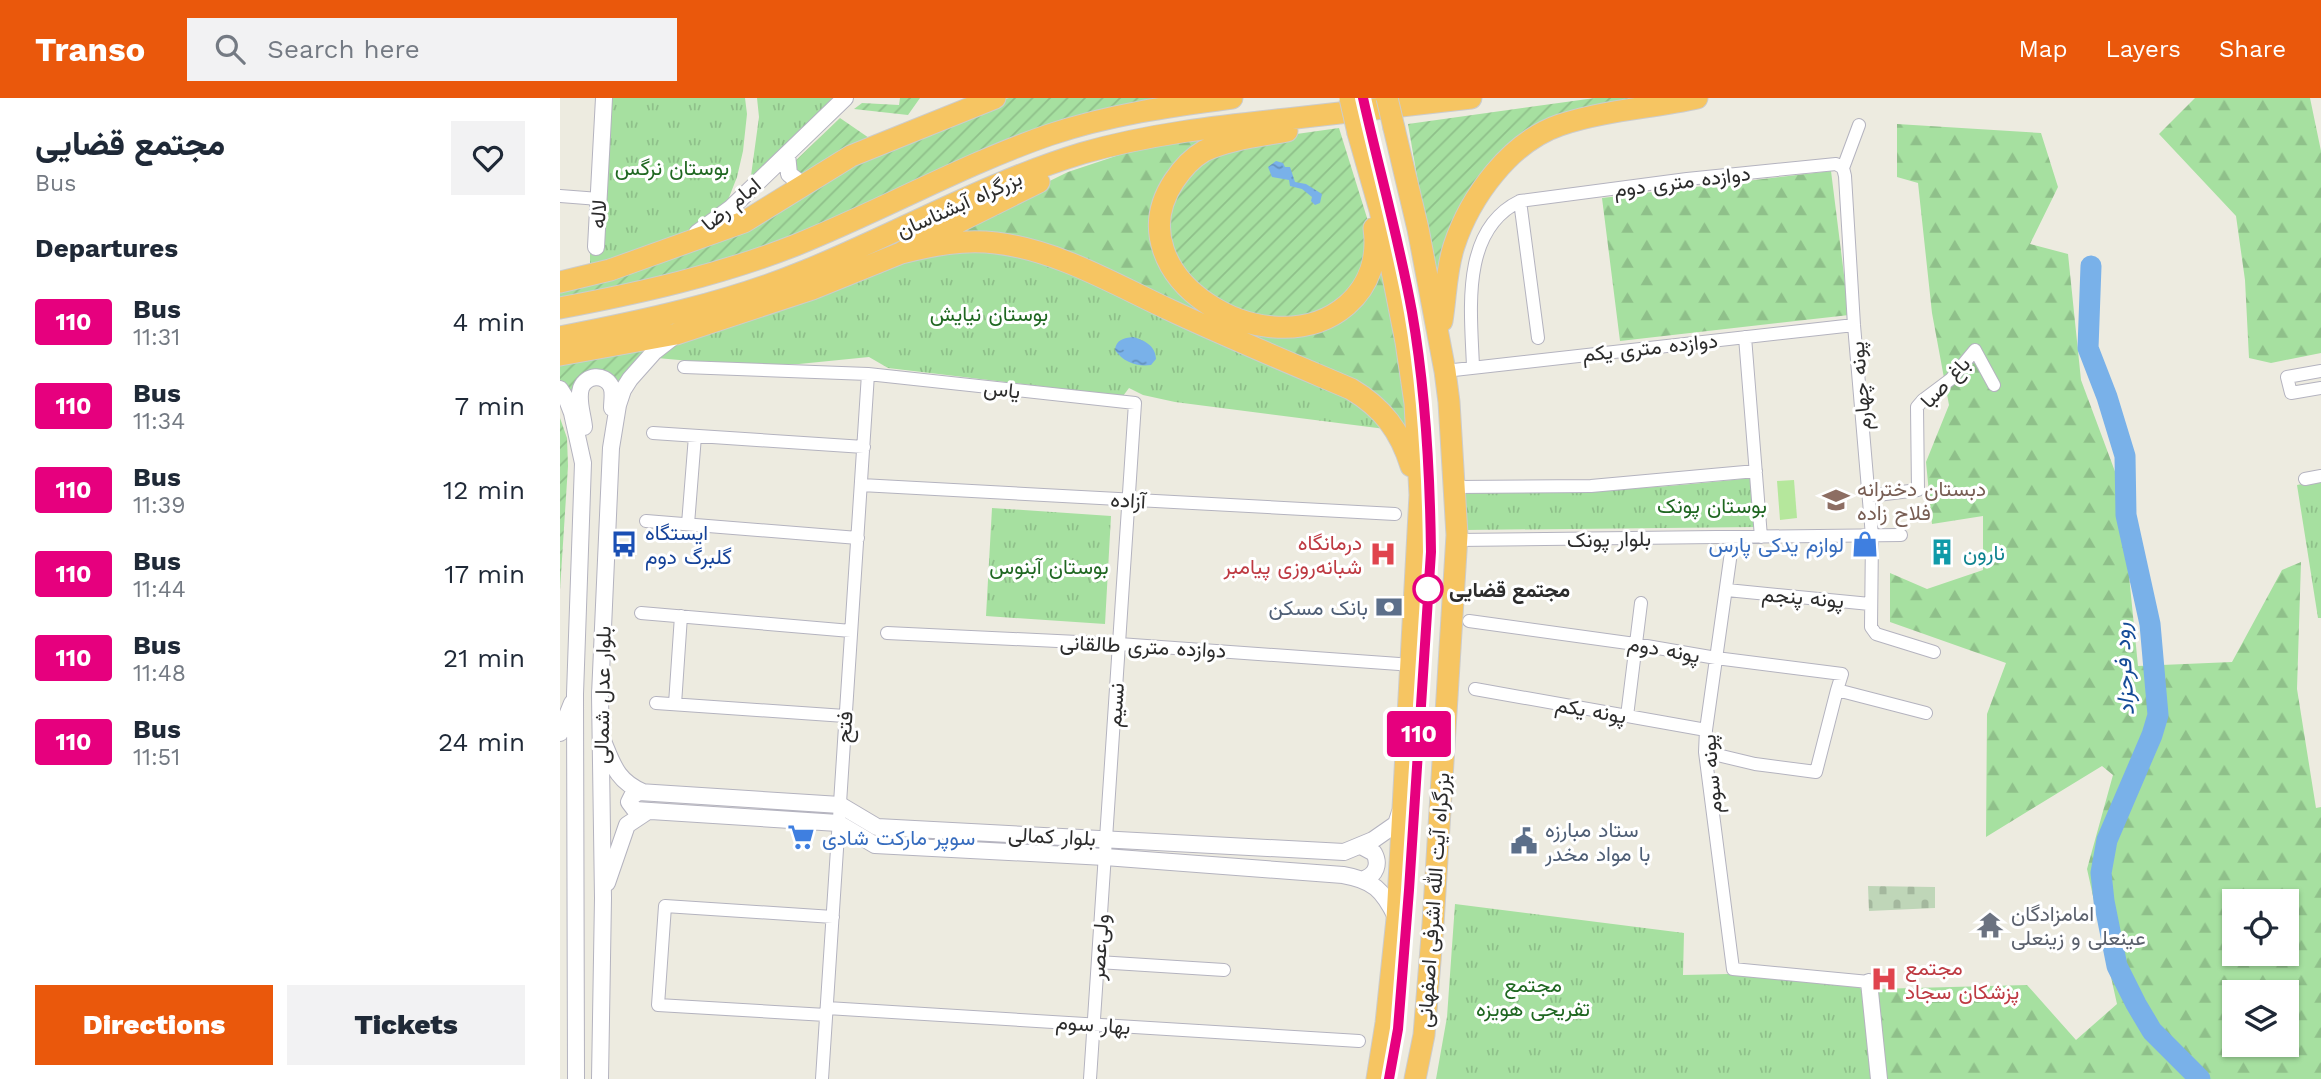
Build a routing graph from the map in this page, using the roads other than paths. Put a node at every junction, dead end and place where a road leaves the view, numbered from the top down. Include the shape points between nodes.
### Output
1 (604, 98) edge
2 (845, 98) edge
3 (995, 98) edge
4 (1231, 98) edge
5 (1387, 98) edge
6 (1471, 98) edge
7 (1697, 98) edge
8 (1359, 104) edge
9 (1859, 125) dead end
10 (1122, 143) junction
11 (787, 154) junction
12 (1367, 168) junction
13 (1843, 168) junction
14 (808, 182) junction
15 (560, 196) edge
16 (599, 198) junction
17 (1520, 201) junction
18 (596, 247) dead end
19 (672, 248) junction
20 (901, 253) junction
21 (560, 282) edge
22 (560, 308) edge
23 (1854, 326) junction
24 (676, 334) junction
25 (560, 337) edge
26 (1745, 337) junction
27 (1538, 338) dead end
28 (1439, 340) junction
29 (560, 355) edge
30 (684, 367) dead end
31 (1473, 367) junction
32 (2321, 370) edge
33 (1445, 371) junction
34 (868, 374) junction
35 (1994, 385) dead end
36 (2321, 388) edge
37 (560, 390) edge
38 (1135, 404) joint
39 (653, 433) dead end
40 (695, 436) junction
41 (863, 447) junction
42 (611, 449) junction
43 (583, 463) junction
44 (1756, 471) junction
45 (2321, 476) edge
46 (2305, 479) dead end
47 (861, 485) junction
48 (1455, 487) junction
49 (1420, 495) junction
50 (1869, 496) junction
51 (1129, 500) junction
52 (1395, 514) dead end
53 (646, 521) dead end
54 (688, 524) junction
55 (1901, 535) dead end
56 (1872, 536) junction
57 (1761, 537) junction
58 (858, 538) junction
59 (1733, 538) junction
60 (1457, 540) junction
61 (1727, 590) junction
62 (1641, 603) dead end
63 (1870, 604) junction
64 (641, 613) dead end
65 (681, 616) junction
66 (1469, 621) dead end
67 (851, 631) junction
68 (887, 633) dead end
69 (1636, 643) junction
70 (1119, 644) junction
71 (1934, 652) dead end
72 (1716, 658) junction
73 (1399, 664) dead end
74 (1475, 689) dead end
75 (1837, 690) junction
76 (575, 694) junction
77 (656, 703) dead end
78 (675, 704) junction
79 (1926, 713) dead end
80 (845, 716) junction
81 (1627, 716) junction
82 (1706, 730) junction
83 (560, 733) edge
84 (600, 733) junction
85 (1705, 752) junction
86 (641, 792) junction
87 (1403, 803) junction
88 (840, 804) junction
89 (642, 810) junction
90 (560, 818) edge
91 (838, 823) junction
92 (575, 839) junction
93 (1106, 839) junction
94 (1361, 846) junction
95 (1105, 857) junction
96 (1364, 879) junction
97 (603, 898) junction
98 (833, 917) junction
99 (1397, 919) junction
100 (1098, 962) junction
101 (1224, 970) dead end
102 (1870, 982) joint
103 (826, 1012) junction
104 (1094, 1024) junction
105 (1359, 1041) dead end
106 (576, 1079) edge
107 (600, 1079) edge
108 (822, 1079) edge
109 (1090, 1079) edge
110 (1377, 1079) edge
111 (1415, 1079) edge
112 (1879, 1079) edge

1 - 16 street, لاله
2 - 11 street, امام رضا
3 - 14 highway via 860,152
4 - 22 highway, بزرگراه آبشناسان via 1171,106 1051,134 771,254 681,281
5 - 28 highway, بزرگراه آیت الله اشرفی اصفهانی, bridge
6 - 8 highway
7 - 28 highway via 1557,126 1505,163 1477,198 1453,247
8 - 10 highway, بزرگراه آبشناسان
8 - 12 highway, بزرگراه آیت الله اشرفی اصفهانی, bridge via 1358,133
8 - 12 highway via 1327,122 1224,144 1191,160 1167,192 1163,206 1160,223 1167,257 1192,292 1243,321 1281,328 1322,322 1352,301 1374,264
9 - 13 street
10 - 20 highway
10 - 25 highway, بزرگراه آبشناسان via 1012,180 826,262 740,294 622,326
11 - 14 street, امام رضا via 789,174
11 - 19 street, امام رضا via 731,208
12 - 49 highway, بزرگراه آیت الله اشرفی اصفهانی via 1406,342
13 - 17 street, دوازده متری دوم via 1836,164 1714,176
13 - 23 street, پونه چهارم
14 - 19 highway via 744,222
15 - 16 street
16 - 18 street, لاله
17 - 27 street
17 - 31 street via 1496,217 1474,268 1470,308
19 - 21 highway
20 - 24 highway via 812,289
20 - 49 highway via 952,242 1040,252 1351,389 1392,424 1407,452
23 - 26 street, دوازده متری یکم
23 - 50 street, پونه چهارم
24 - 29 highway
24 - 42 street, بلوار عدل شمالی via 654,352 623,390
26 - 31 street, دوازده متری یکم
26 - 44 street
28 - 33 highway, بزرگراه آیت الله اشرفی اصفهانی
30 - 34 street, یاس
31 - 33 street, دوازده متری یکم
32 - 36 street via 2287,377 2291,393
33 - 48 highway, بزرگراه آیت الله اشرفی اصفهانی
34 - 38 street, یاس
34 - 41 street, فتح
35 - 50 street, باغ صبا via 1975,350 1951,379 1917,407 1918,490
37 - 43 street, بلوار عدل شمالی via 572,413
38 - 51 street, نسیم
39 - 40 street
40 - 41 street
40 - 54 street
41 - 47 street, فتح
42 - 43 street via 613,389 606,379 596,377 581,389
42 - 84 street, بلوار عدل شمالی
43 - 76 street, بلوار عدل شمالی
44 - 48 street via 1591,486
44 - 57 street
45 - 46 street
47 - 51 street, آزاده
47 - 58 street, فتح
48 - 60 highway, بزرگراه آیت الله اشرفی اصفهانی
49 - 87 highway, بزرگراه آیت الله اشرفی اصفهانی
50 - 56 street, پونه چهارم
51 - 52 street, آزاده
51 - 70 street, نسیم
53 - 54 street
54 - 58 street
55 - 56 street, بلوار پونک
56 - 57 street, بلوار پونک
56 - 63 street, پونه چهارم
57 - 59 street, بلوار پونک
58 - 67 street, فتح
59 - 60 street, بلوار پونک
59 - 61 street, پونه سوم
60 - 111 highway, بزرگراه آیت الله اشرفی اصفهانی via 1433,924 1424,1035
61 - 63 street, پونه پنجم
61 - 72 street, پونه سوم
62 - 69 street
63 - 71 street, پونه پنجم via 1871,627 1876,634
64 - 65 street
65 - 67 street
65 - 78 street
66 - 69 street, پونه دوم
67 - 80 street, فتح
68 - 70 street, دوازده متری طالقانی
69 - 72 street, پونه دوم
69 - 81 street
70 - 73 street, دوازده متری طالقانی
70 - 93 street, نسیم
72 - 75 street, پونه دوم via 1842,674
72 - 82 street, پونه سوم
74 - 81 street, پونه یکم
75 - 79 street
75 - 85 street via 1816,772
76 - 83 street
76 - 92 street, بلوار عدل شمالی
77 - 78 street
78 - 80 street
80 - 88 street, فتح
81 - 82 street, پونه یکم
82 - 85 street, پونه سوم
84 - 86 street via 619,776
84 - 97 street, بلوار عدل شمالی
85 - 102 street, پونه سوم via 1733,970
86 - 88 street, بلوار کمالی
86 - 89 street via 630,798 631,806
87 - 94 street, بلوار کمالی via 1396,824
87 - 99 highway, بزرگراه آیت الله اشرفی اصفهانی
88 - 91 street, فتح
88 - 93 street, بلوار کمالی via 877,827
89 - 91 street, بلوار کمالی
89 - 97 street via 627,825
90 - 92 street
91 - 95 street, بلوار کمالی via 876,845
91 - 98 street, فتح
92 - 106 street, بلوار عدل شمالی
93 - 94 street, بلوار کمالی via 1344,852
93 - 95 street, نسیم
94 - 96 street via 1374,853 1377,864 1373,874
95 - 96 street, بلوار کمالی
95 - 100 street, ولی‌عصر
96 - 99 street via 1387,899
97 - 107 street, بلوار عدل شمالی
98 - 103 street, فتح
98 - 103 street, بهار سوم via 665,906 658,1004
99 - 110 highway, بزرگراه آیت الله اشرفی اصفهانی
100 - 101 street
100 - 104 street, ولی‌عصر
102 - 112 street
103 - 104 street, بهار سوم
103 - 108 street, فتح
104 - 105 street, بهار سوم
104 - 109 street, ولی‌عصر

